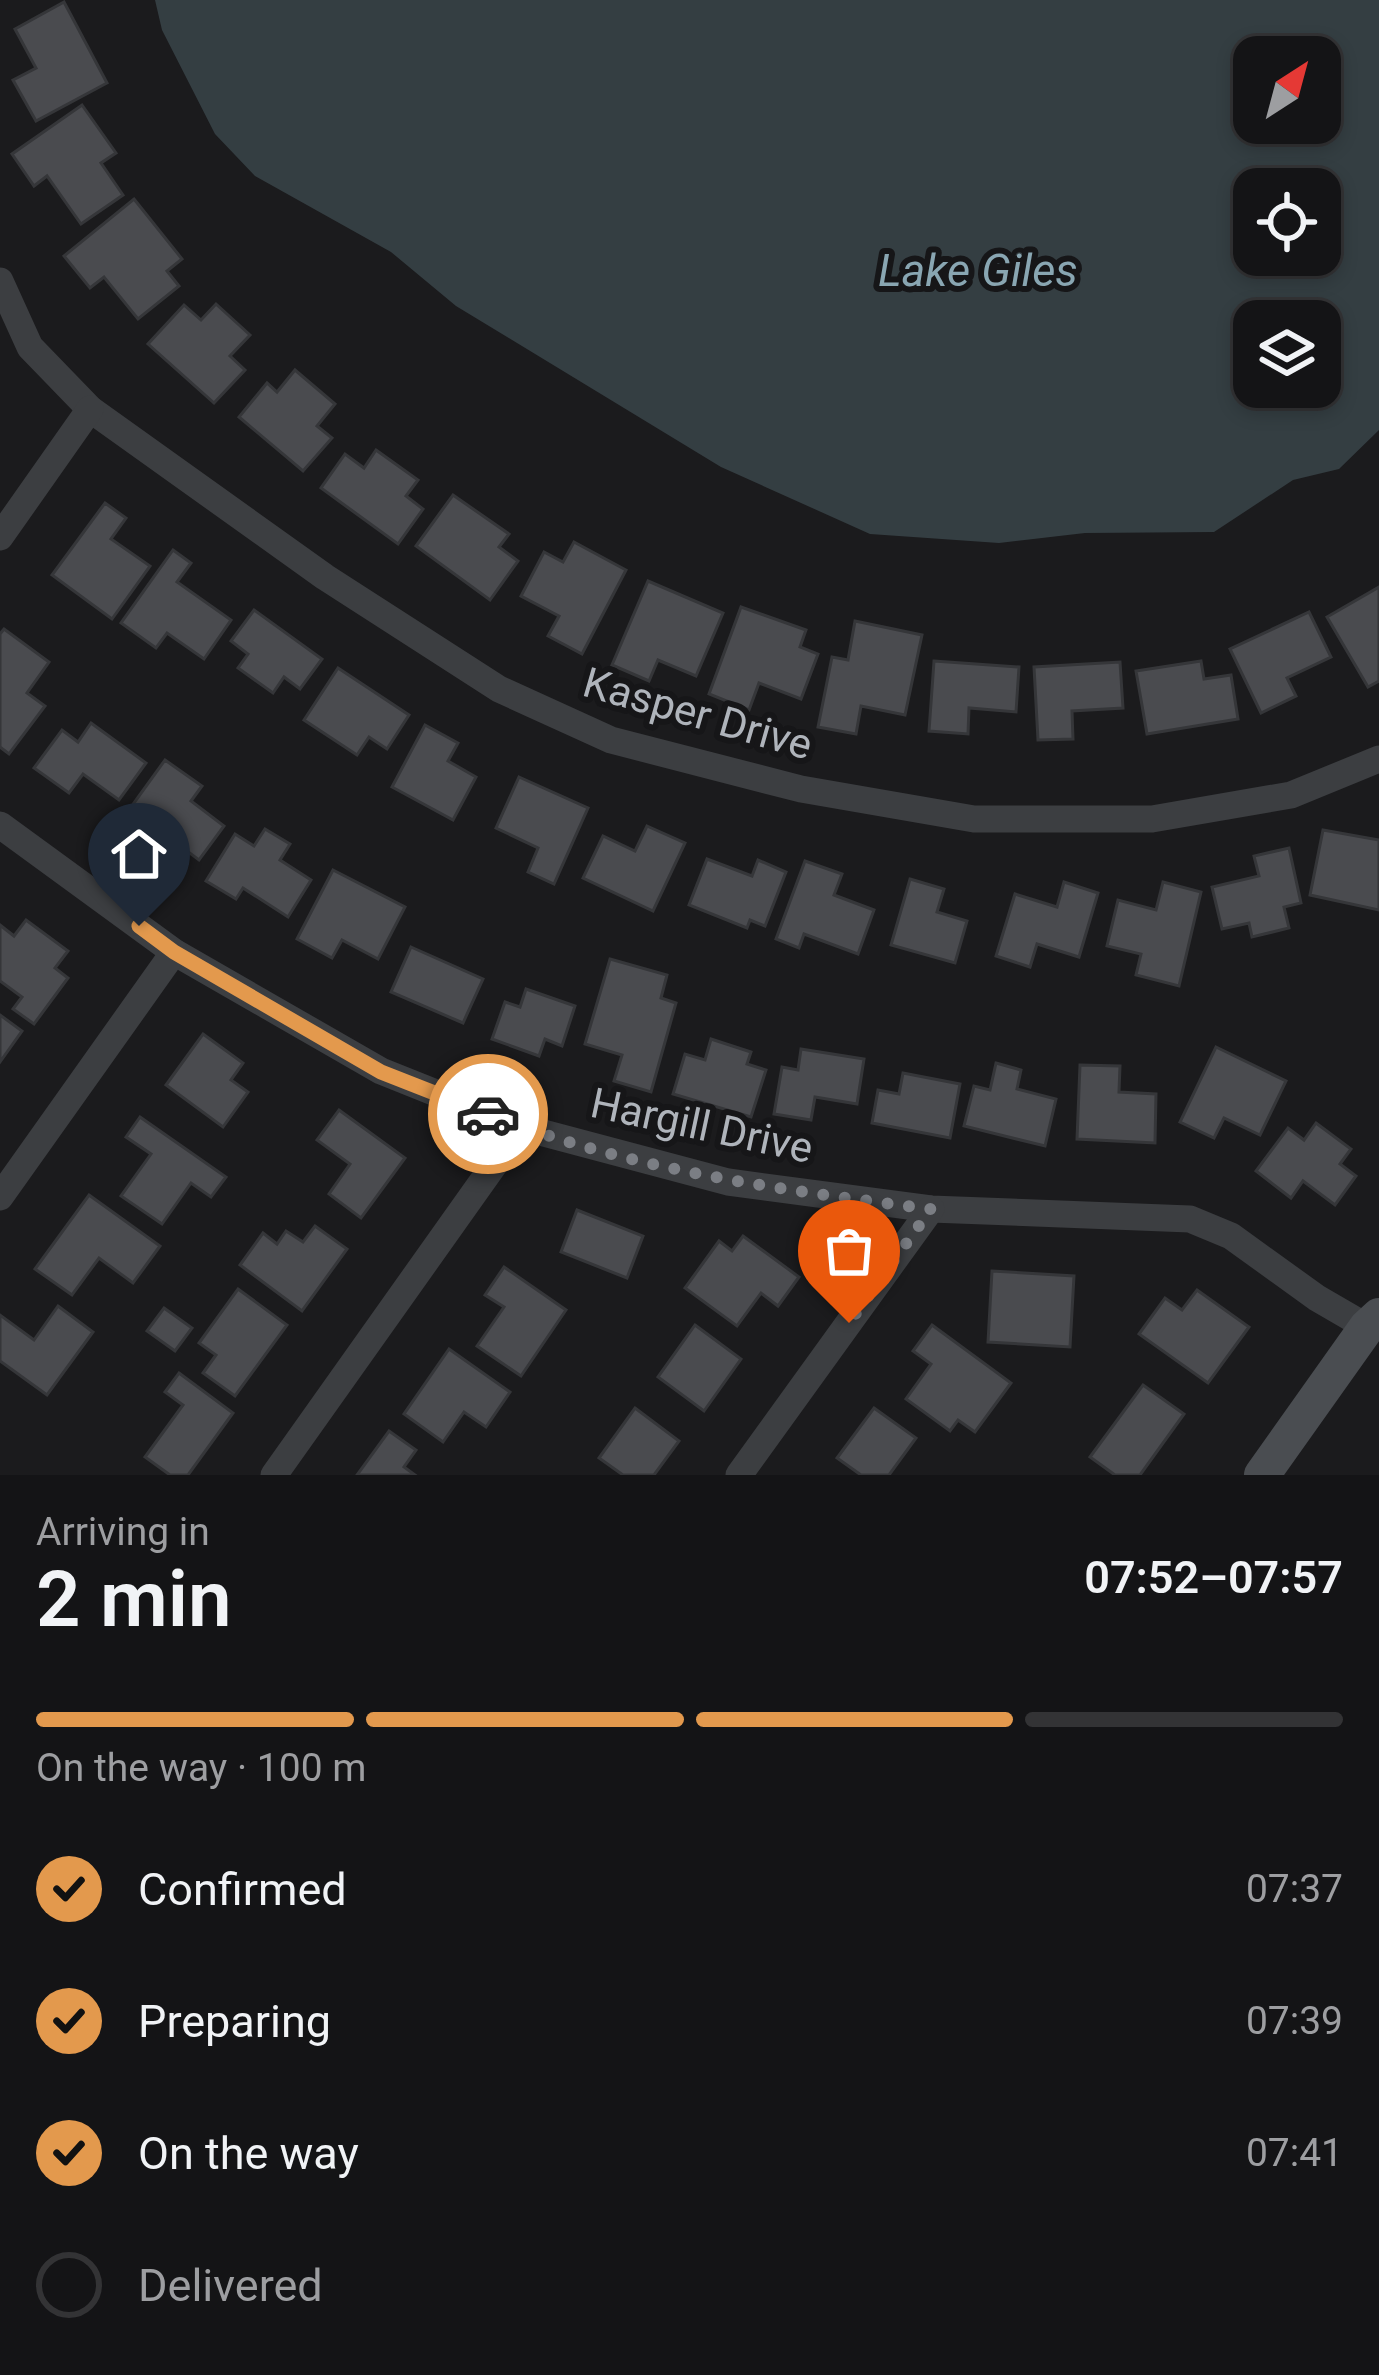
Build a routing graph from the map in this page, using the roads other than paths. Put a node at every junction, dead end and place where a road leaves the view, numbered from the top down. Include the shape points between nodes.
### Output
1 (0, 281) edge
2 (89, 409) junction
3 (0, 537) edge
4 (1379, 759) edge
5 (0, 825) edge
6 (174, 952) junction
7 (521, 1127) junction
8 (0, 1197) edge
9 (931, 1209) junction
10 (1379, 1292) edge
11 (1373, 1322) edge
12 (274, 1475) edge
13 (739, 1475) edge
14 (1262, 1475) edge

1 - 2 street, Kasper Drive via 30,347
2 - 3 street
2 - 4 street, Kasper Drive via 499,689 611,740 801,789 974,819 1152,819 1291,795
5 - 6 street, Hargill Drive
6 - 7 street, Hargill Drive via 381,1072
6 - 8 street
7 - 9 street, Hargill Drive via 728,1182
7 - 12 street
9 - 11 street, Hargill Drive via 1190,1219 1231,1236 1317,1298
9 - 13 street
10 - 11 main road
11 - 14 main road

